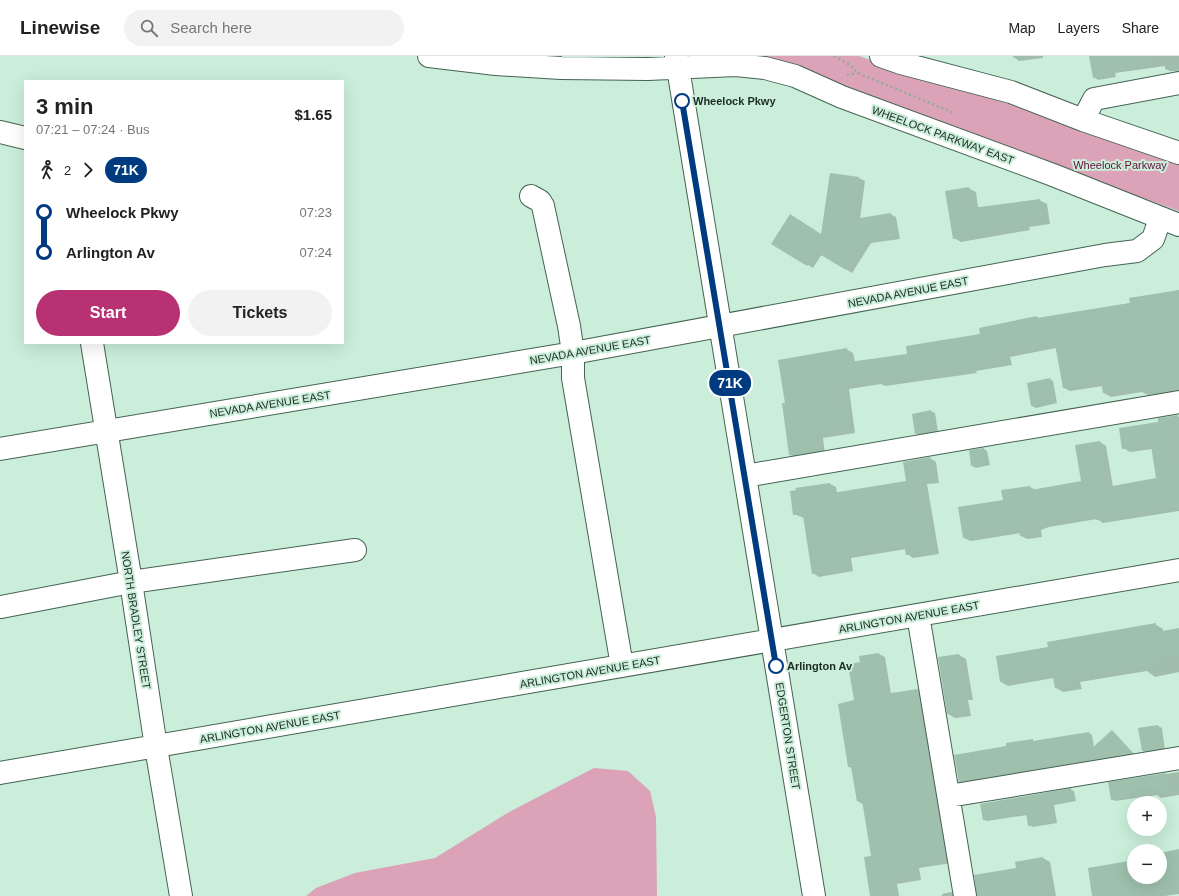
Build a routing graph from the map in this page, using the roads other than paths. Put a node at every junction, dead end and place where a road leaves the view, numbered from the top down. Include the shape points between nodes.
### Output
1 (430, 56) edge
2 (881, 56) edge
3 (677, 62) edge
4 (1179, 83) edge
5 (1083, 120) junction
6 (0, 132) edge
7 (24, 138) edge
8 (1179, 153) edge
9 (531, 196) dead end
10 (1170, 222) edge
11 (720, 326) junction
12 (92, 344) edge
13 (573, 353) junction
14 (1179, 402) edge
15 (105, 431) junction
16 (0, 449) edge
17 (745, 476) junction
18 (355, 550) dead end
19 (1179, 570) edge
20 (131, 582) junction
21 (1, 607) dead end
22 (918, 615) junction
23 (772, 640) junction
24 (622, 666) junction
25 (156, 747) junction
26 (1179, 758) edge
27 (0, 773) edge
28 (949, 796) junction
29 (181, 896) edge
30 (814, 896) edge
31 (965, 896) edge

1 - 3 street, WHEELOCK PARKWAY EAST via 561,68 648,69
2 - 5 street via 901,64 1011,92
3 - 10 street, WHEELOCK PARKWAY EAST via 765,68 794,76 842,97 1053,175
3 - 11 street, EDGERTON STREET
4 - 5 street via 1094,99
5 - 8 street
6 - 7 street
9 - 13 street via 540,201 547,217 570,326
10 - 11 street, NEVADA AVENUE EAST via 1137,252 1105,255
11 - 13 street, NEVADA AVENUE EAST
11 - 17 street, EDGERTON STREET
12 - 15 street, NORTH BRADLEY STREET
13 - 15 street, NEVADA AVENUE EAST
13 - 24 street via 572,378
14 - 17 street
15 - 16 street, NEVADA AVENUE EAST
15 - 20 street, NORTH BRADLEY STREET
17 - 23 street, EDGERTON STREET
18 - 20 street
19 - 22 street, ARLINGTON AVENUE EAST
20 - 21 street
20 - 25 street, NORTH BRADLEY STREET
22 - 23 street, ARLINGTON AVENUE EAST
22 - 28 street
23 - 24 street, ARLINGTON AVENUE EAST
23 - 30 street, EDGERTON STREET
24 - 25 street, ARLINGTON AVENUE EAST
25 - 27 street, ARLINGTON AVENUE EAST
25 - 29 street, NORTH BRADLEY STREET
26 - 28 street
28 - 31 street

